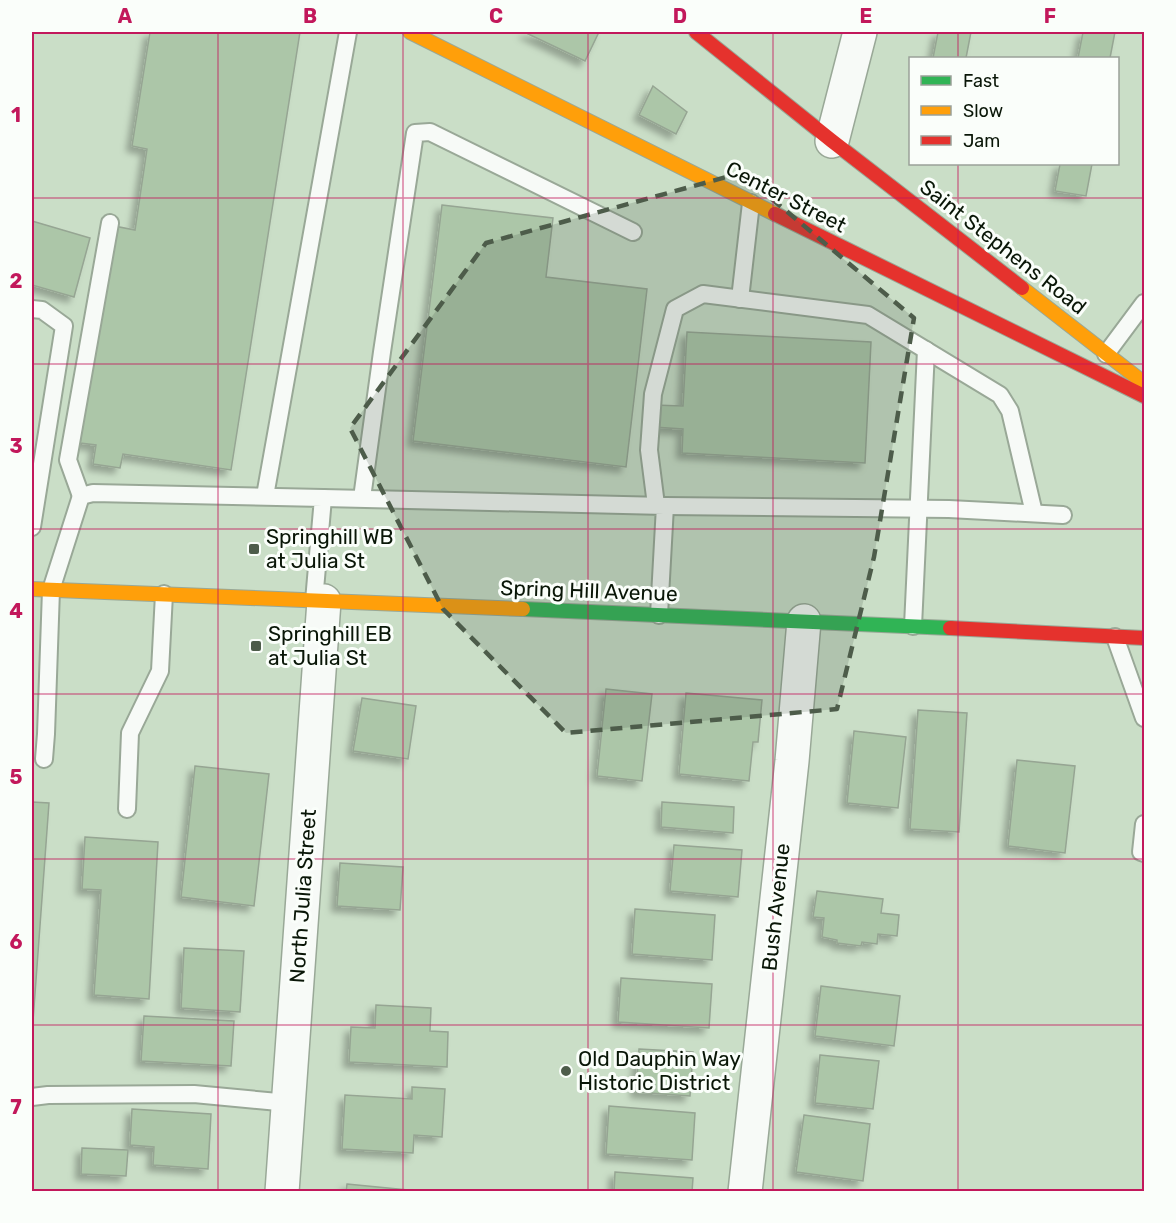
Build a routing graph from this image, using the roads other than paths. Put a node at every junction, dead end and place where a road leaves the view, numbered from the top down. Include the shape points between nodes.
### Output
1 (348, 32) edge
2 (410, 32) edge
3 (696, 32) edge
4 (860, 32) edge
5 (832, 141) junction
6 (751, 203) junction
7 (110, 223) dead end
8 (633, 232) dead end
9 (740, 299) junction
10 (1144, 303) edge
11 (32, 309) edge
12 (926, 350) junction
13 (1106, 354) junction
14 (1144, 383) edge
15 (1144, 396) edge
16 (81, 496) junction
17 (265, 496) junction
18 (323, 498) junction
19 (363, 498) junction
20 (661, 505) junction
21 (920, 509) junction
22 (1034, 513) junction
23 (1063, 515) dead end
24 (32, 527) edge
25 (32, 589) edge
26 (51, 590) junction
27 (164, 594) junction
28 (319, 601) junction
29 (659, 615) junction
30 (804, 621) junction
31 (914, 626) junction
32 (1115, 637) junction
33 (1144, 638) edge
34 (1144, 718) edge
35 (44, 759) dead end
36 (127, 809) dead end
37 (1144, 824) edge
38 (1144, 853) edge
39 (32, 1097) edge
40 (289, 1103) junction
41 (282, 1191) edge
42 (745, 1191) edge

1 - 17 lane
2 - 6 main road, Center Street
3 - 5 main road, Saint Stephens Road
4 - 5 street
5 - 13 main road, Saint Stephens Road
6 - 9 lane
6 - 15 main road, Center Street
7 - 16 lane via 68,460
8 - 19 lane via 430,132 415,134
9 - 12 lane via 868,315
9 - 20 lane via 703,294 675,309 653,394 649,450
10 - 13 lane
11 - 24 lane via 42,309 64,326
12 - 21 lane
12 - 22 lane via 1000,395 1010,411
13 - 14 main road, Saint Stephens Road
16 - 17 lane
16 - 26 lane
17 - 18 lane
18 - 19 lane
18 - 28 lane
19 - 20 lane
20 - 21 lane
20 - 29 lane
21 - 22 lane
21 - 31 lane
22 - 23 lane
25 - 26 main road, Spring Hill Avenue
26 - 27 main road, Spring Hill Avenue
26 - 35 lane
27 - 28 main road, Spring Hill Avenue
27 - 36 lane via 160,671 130,733
28 - 29 main road, Spring Hill Avenue
28 - 40 street, North Julia Street
29 - 30 main road, Spring Hill Avenue
30 - 31 main road, Spring Hill Avenue
30 - 42 street, Bush Avenue
31 - 32 main road, Spring Hill Avenue
32 - 33 main road, Spring Hill Avenue
32 - 34 lane
37 - 38 lane
39 - 40 lane via 194,1094
40 - 41 street, North Julia Street

